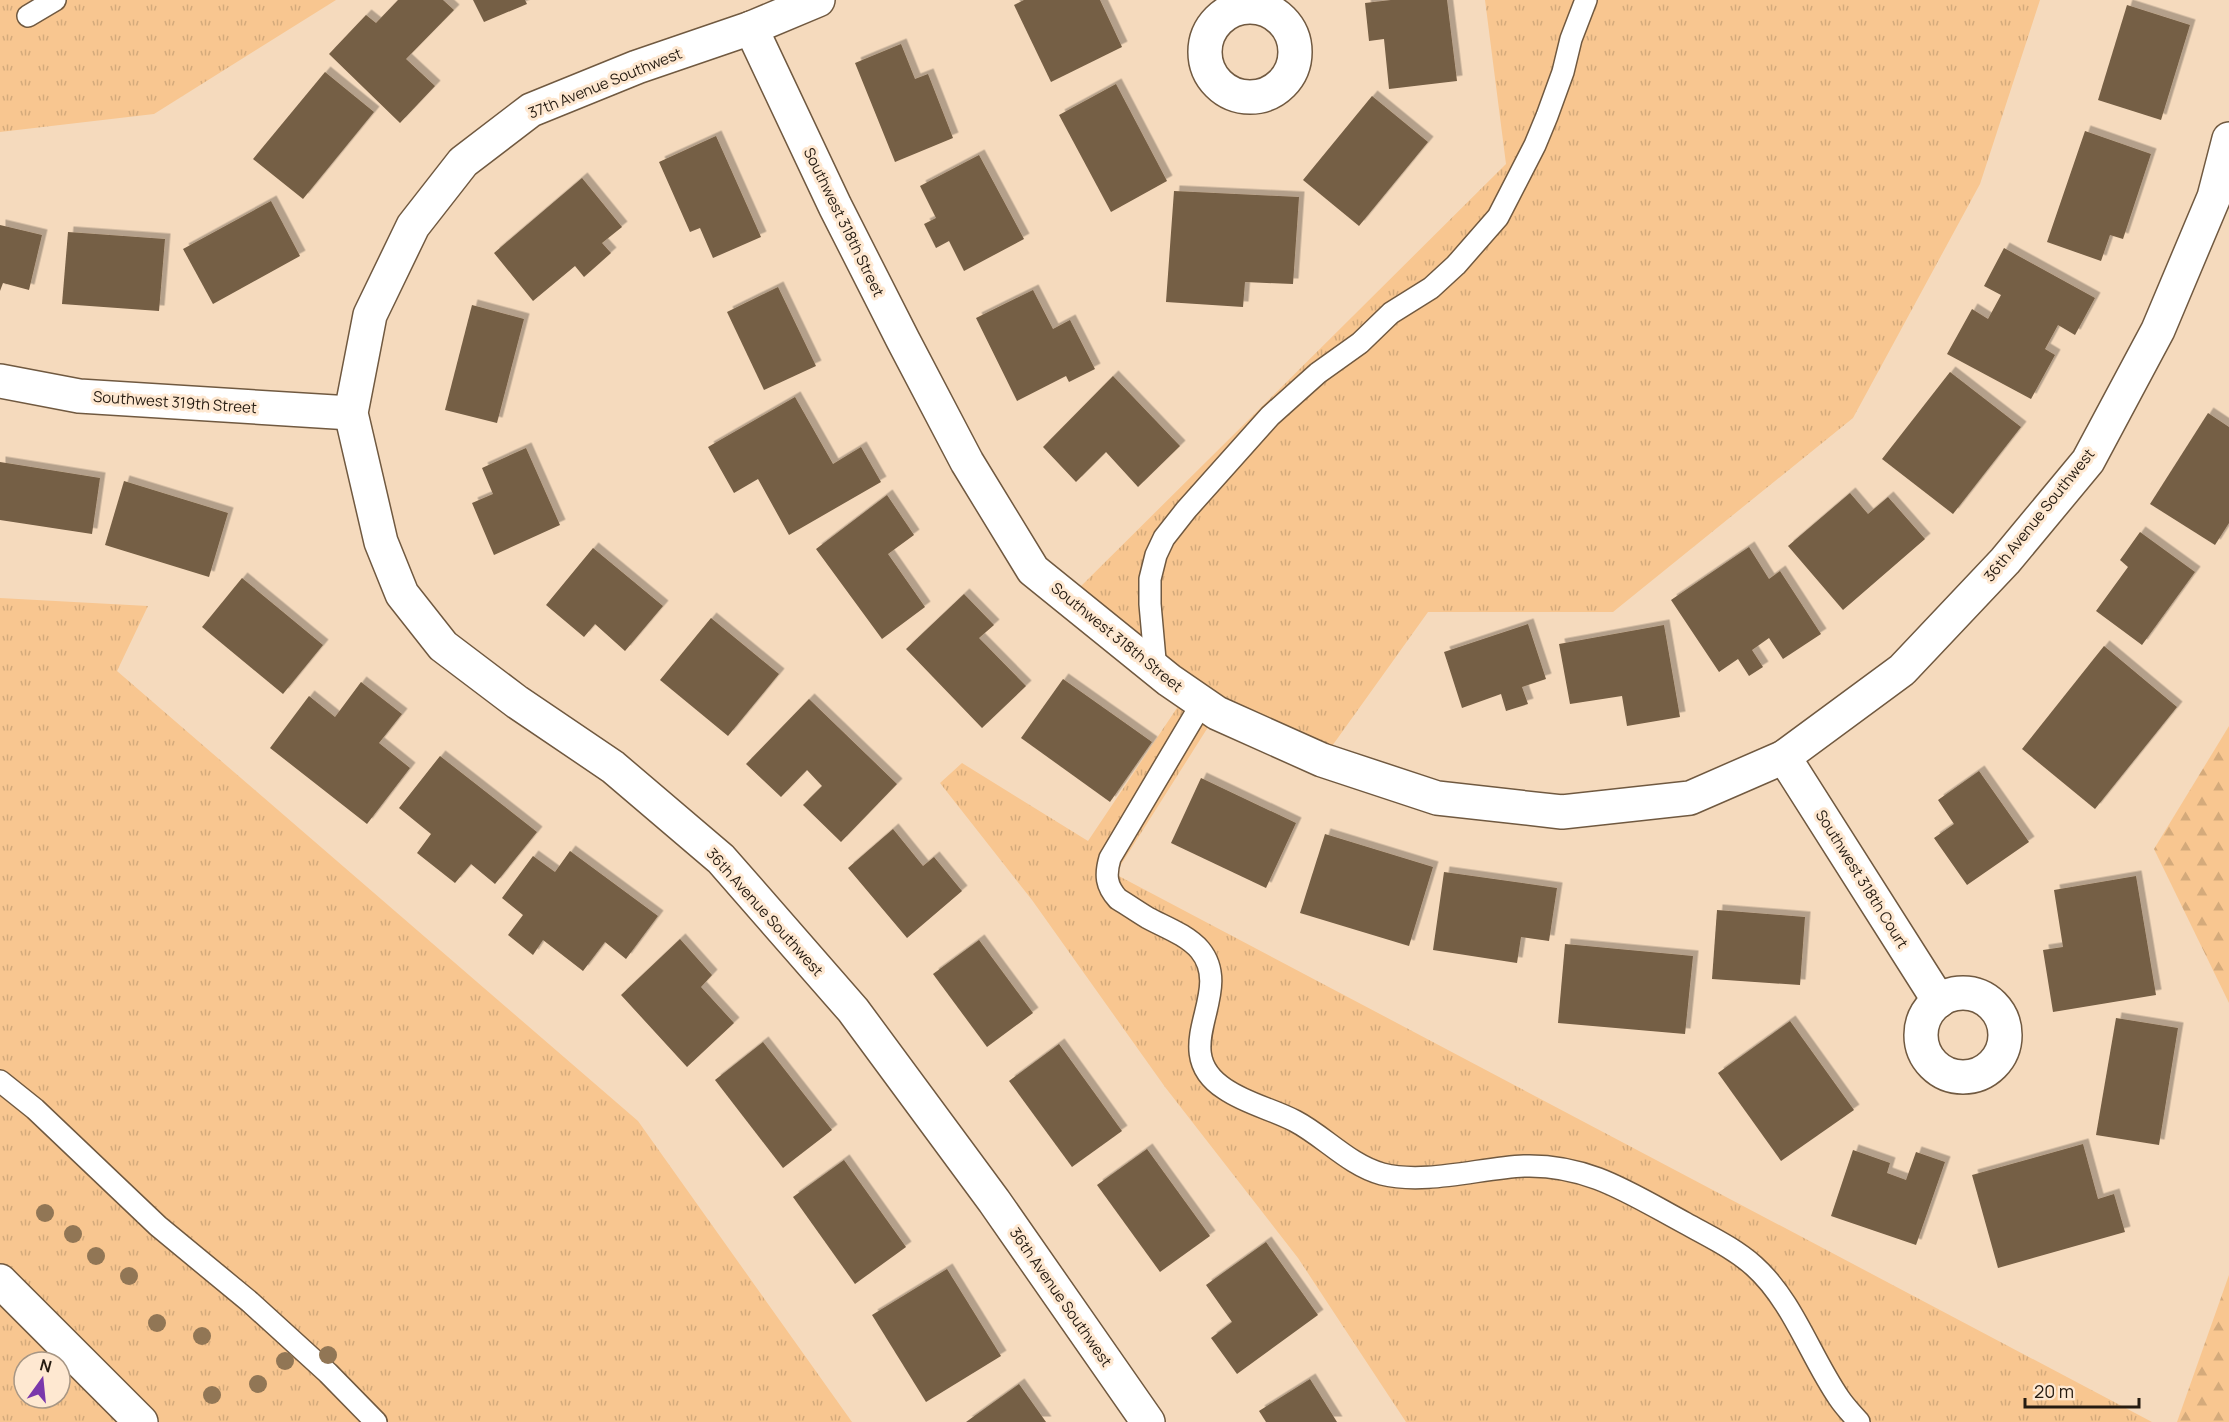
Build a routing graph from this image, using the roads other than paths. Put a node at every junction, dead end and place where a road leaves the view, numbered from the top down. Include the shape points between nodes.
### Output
1 (55, 0) edge
2 (818, 0) edge
3 (1586, 0) edge
4 (28, 16) dead end
5 (751, 28) junction
6 (2229, 139) edge
7 (0, 381) edge
8 (351, 413) junction
9 (1156, 671) junction
10 (1202, 703) junction
11 (1784, 757) junction
12 (1939, 1001) dead end
13 (0, 1081) edge
14 (0, 1281) edge
15 (141, 1422) edge
16 (376, 1422) edge
17 (1148, 1422) edge
18 (1859, 1422) edge

1 - 4 lane
2 - 5 street, 37th Avenue Southwest
3 - 9 lane via 1535,145 1509,199 1491,225 1431,288 1391,313 1270,416 1164,538 1150,579
5 - 8 street, 37th Avenue Southwest via 531,110 463,162 413,226 370,315
5 - 9 street, Southwest 318th Street via 903,340 967,462 1033,570
6 - 11 street, 36th Avenue Southwest via 2214,197 2158,330 2088,461 2005,561 1902,670
7 - 8 street, Southwest 319th Street via 79,396
8 - 17 street, 36th Avenue Southwest via 381,543 402,594 442,645 613,767 721,859 853,1010
9 - 10 street, Southwest 318th Street
10 - 11 street, Southwest 318th Street via 1322,760 1437,798 1562,812 1690,798
10 - 18 lane via 1110,858 1107,879 1109,889 1118,899 1188,940 1206,961 1210,996 1199,1045 1202,1064 1211,1079 1248,1102 1296,1121 1359,1163 1382,1173 1426,1177 1525,1166 1557,1168 1600,1178 1631,1193 1717,1240 1755,1266 1785,1306 1839,1398
11 - 12 street, Southwest 318th Court
13 - 16 lane via 35,1108 158,1226 267,1318
14 - 15 street

